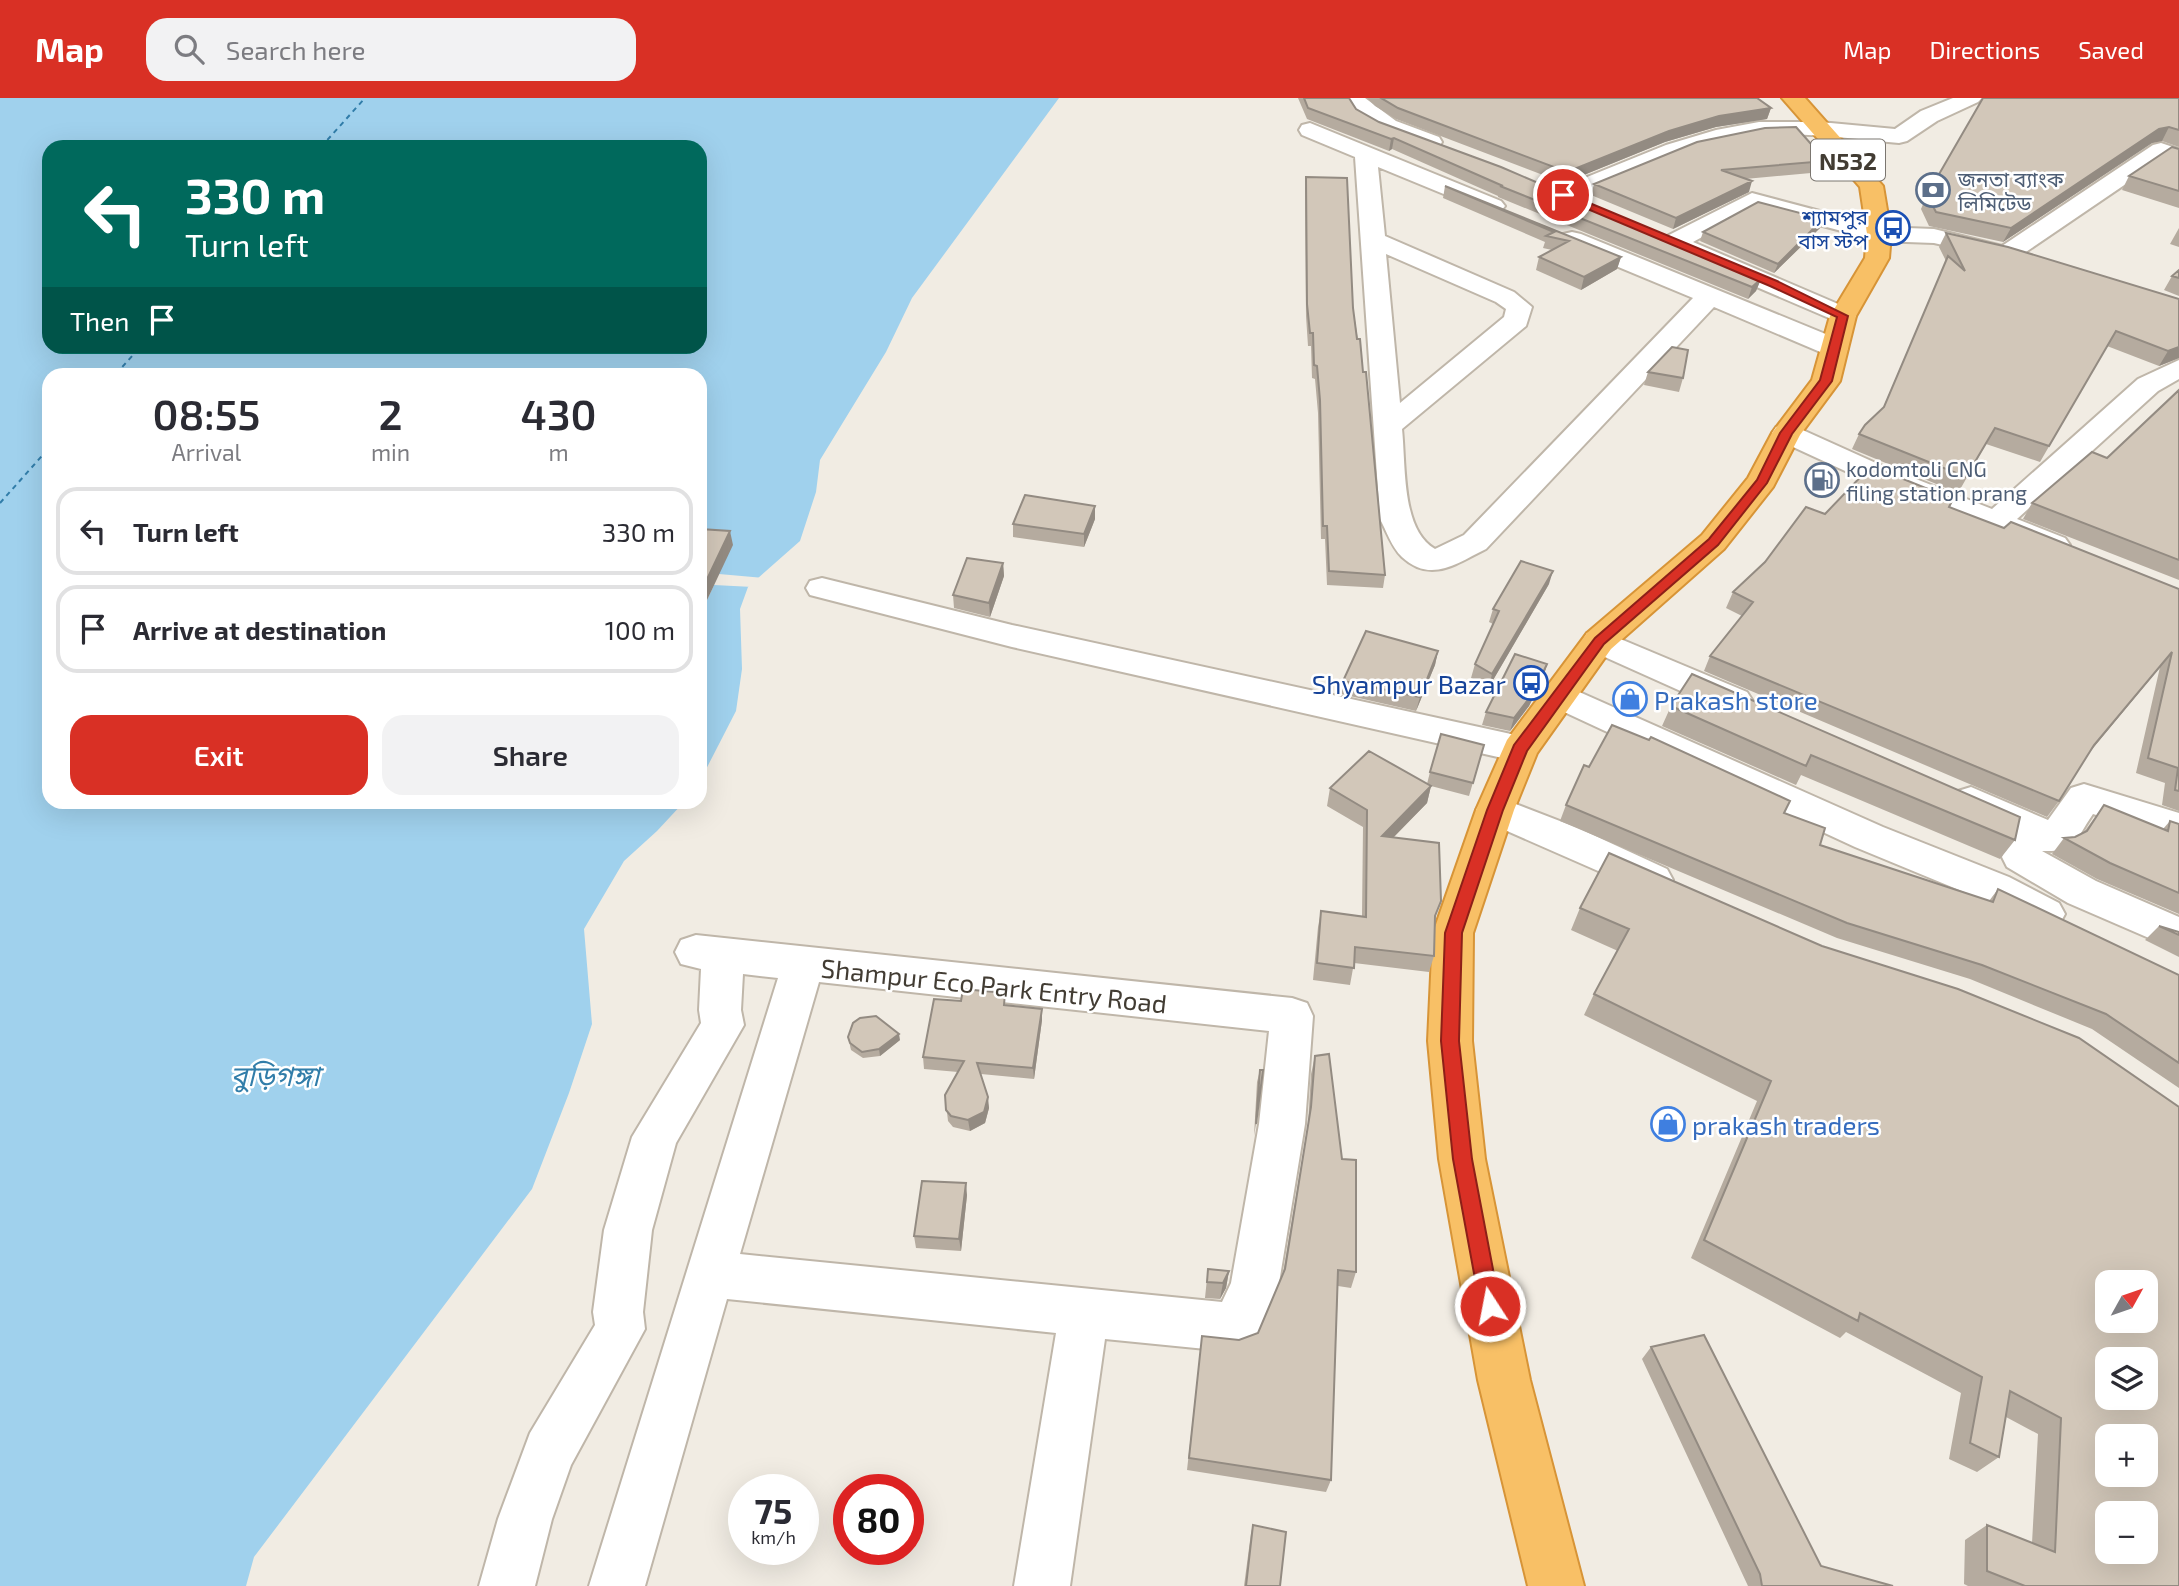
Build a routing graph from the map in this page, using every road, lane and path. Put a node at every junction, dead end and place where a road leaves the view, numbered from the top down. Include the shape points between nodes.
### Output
1 (1353, 98) edge
2 (1793, 98) edge
3 (1971, 98) edge
4 (1820, 129) junction
5 (1310, 130) dead end
6 (2173, 148) edge
7 (1447, 149) edge
8 (1366, 153) junction
9 (1598, 210) edge
10 (1519, 217) edge
11 (1557, 233) edge
12 (1879, 234) junction
13 (1372, 239) junction
14 (1710, 296) junction
15 (1839, 332) junction
16 (2179, 368) edge
17 (1390, 425) junction
18 (1786, 433) junction
19 (1997, 521) junction
20 (2083, 557) edge
21 (821, 588) dead end
22 (1600, 641) junction
23 (1559, 695) junction
24 (1762, 713) edge
25 (1520, 749) junction
26 (1946, 791) edge
27 (1495, 810) junction
28 (2179, 827) edge
29 (2031, 828) junction
30 (1689, 896) edge
31 (2081, 932) edge
32 (2179, 935) edge
33 (803, 964) junction
34 (710, 1274) junction
35 (1084, 1312) junction
36 (507, 1586) edge
37 (617, 1586) edge
38 (1042, 1586) edge
39 (1556, 1586) edge

1 - 7 street via 1365,113 1387,126
2 - 4 highway, N532
3 - 4 street via 1929,116 1899,136
4 - 9 street via 1759,129 1716,137 1552,190
4 - 12 highway, N532 via 1871,186
5 - 8 street
6 - 12 street via 2019,257 1934,236
8 - 10 street
8 - 13 street
11 - 14 street
12 - 15 highway, N532 via 1877,258
12 - 15 street via 1752,200 1664,238
13 - 17 street
13 - 17 street via 1519,307 1517,320
14 - 15 street
14 - 17 street via 1475,542 1435,562 1413,550 1395,519
15 - 18 highway, N532 via 1826,381
16 - 19 street via 2148,385
18 - 19 street
18 - 22 highway, N532 via 1762,481 1713,542
19 - 20 street
21 - 25 street via 1012,636
22 - 23 highway, N532
22 - 24 street
23 - 25 highway, N532
23 - 31 street via 1869,837 1995,888
25 - 27 highway, N532
26 - 29 street
27 - 30 street
27 - 39 highway, N532 via 1453,933 1450,1041 1462,1159 1504,1380
28 - 29 street via 2084,798 2055,839
29 - 32 street via 2021,857 2082,892
33 - 34 street
33 - 35 street, Shampur Eco Park Entry Road via 1292,1016 1282,1124 1255,1283 1236,1328
33 - 36 street, Shampur Eco Park Entry Road via 710,953 723,1025 655,1137 628,1230 620,1329 549,1452
34 - 35 street
34 - 37 street
35 - 38 street

